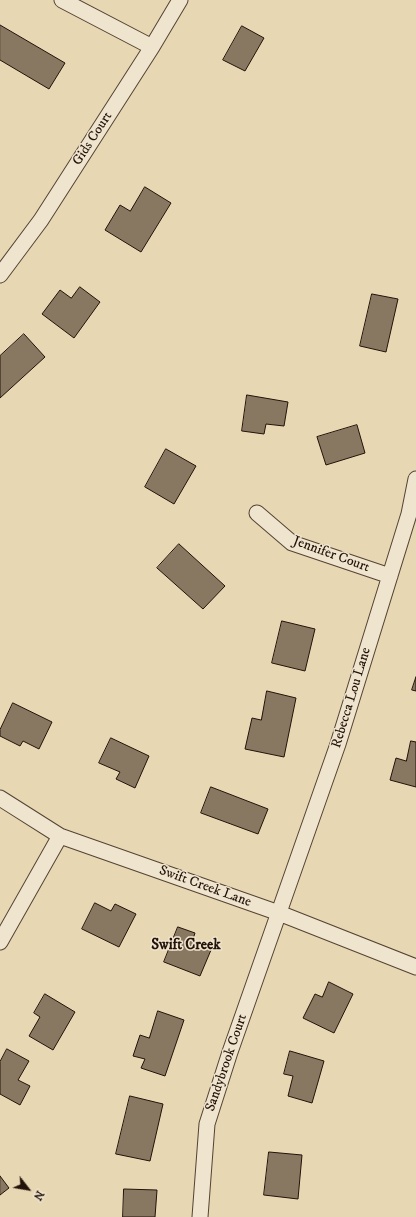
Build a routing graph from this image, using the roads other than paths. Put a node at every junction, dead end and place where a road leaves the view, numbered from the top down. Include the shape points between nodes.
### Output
1 (62, 0) edge
2 (180, 0) edge
3 (152, 47) junction
4 (0, 275) edge
5 (416, 479) edge
6 (257, 513) dead end
7 (390, 576) junction
8 (0, 798) edge
9 (60, 836) junction
10 (279, 913) junction
11 (0, 942) edge
12 (416, 967) edge
13 (200, 1217) edge

1 - 3 street
2 - 3 street, Gids Court
3 - 4 street, Gids Court via 41,220
5 - 7 street, Rebecca Lou Lane via 409,514
6 - 7 street, Jennifer Court via 292,543
7 - 10 street, Rebecca Lou Lane via 338,744
8 - 9 street, Swift Creek Lane
9 - 10 street, Swift Creek Lane
9 - 11 street
10 - 12 street, Swift Creek Lane
10 - 13 street, Sandybrook Court via 207,1124

